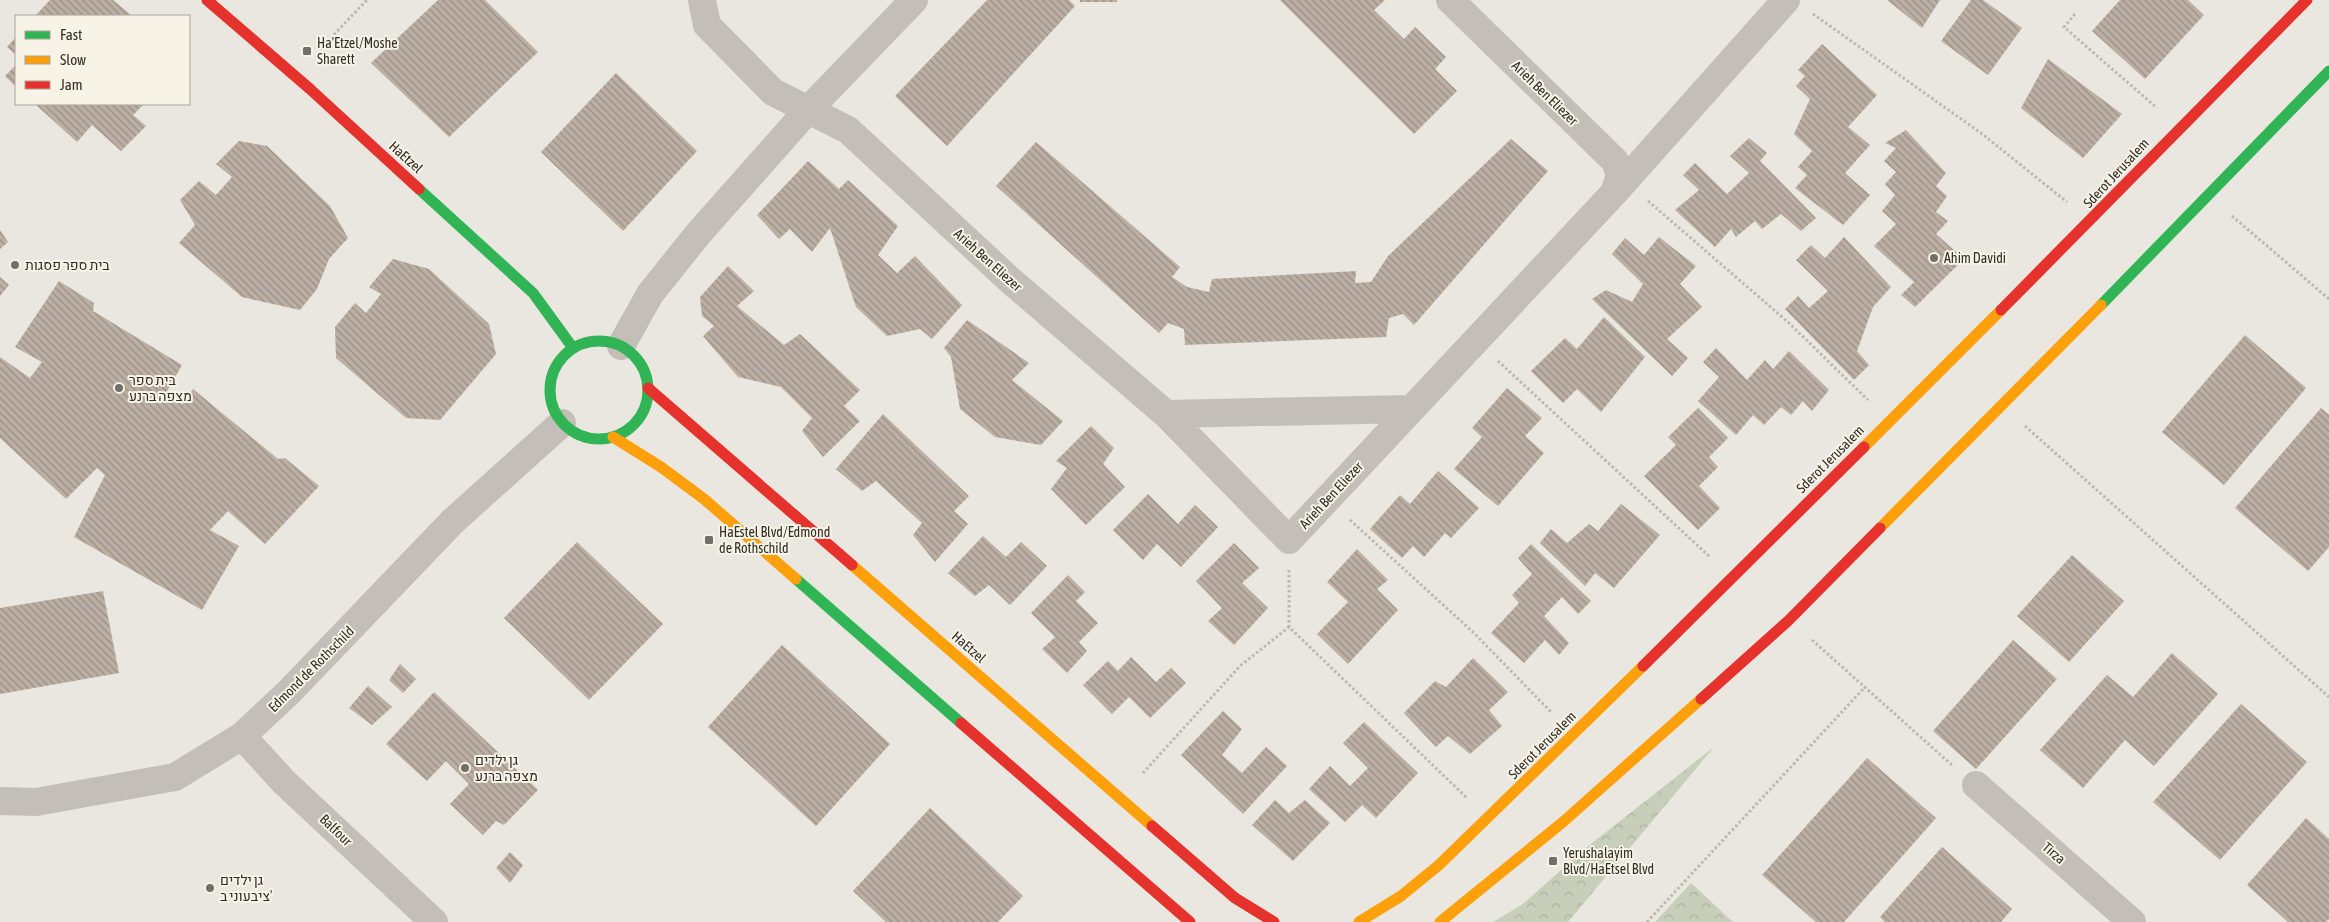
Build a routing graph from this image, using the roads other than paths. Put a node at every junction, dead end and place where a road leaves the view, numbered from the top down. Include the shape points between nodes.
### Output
1 (207, 0) edge
2 (702, 0) edge
3 (914, 0) edge
4 (1450, 0) edge
5 (1786, 0) edge
6 (2307, 0) edge
7 (2329, 71) edge
8 (808, 110) junction
9 (1620, 187) junction
10 (621, 346) junction
11 (573, 348) junction
12 (648, 388) junction
13 (1411, 409) junction
14 (1166, 414) junction
15 (562, 423) junction
16 (612, 437) junction
17 (242, 736) junction
18 (1976, 785) dead end
19 (0, 801) edge
20 (434, 922) edge
21 (1190, 922) edge
22 (1274, 922) edge
23 (1358, 922) edge
24 (1440, 922) edge
25 (2132, 922) edge

1 - 11 main road, HaEtzel via 310,89 533,293
2 - 8 street, Arieh Ben Eliezer via 707,25 773,92
3 - 8 street
4 - 9 street, Arieh Ben Eliezer via 1615,160
5 - 9 street, Arieh Ben Eliezer
6 - 23 main road, Sderot Jerusalem via 2090,222 1511,797 1425,879
7 - 24 main road via 2204,202 1788,621 1563,822
8 - 10 street via 698,234 650,294
8 - 14 street, Arieh Ben Eliezer via 848,130 1012,282
9 - 13 street, Arieh Ben Eliezer
10 - 11 main road via 597,341
10 - 12 main road via 640,363
11 - 15 main road via 558,362 551,377 549,394
12 - 16 main road via 643,410 636,422 626,432
12 - 22 main road, HaEtzel via 1235,898
13 - 14 street
13 - 14 street, Arieh Ben Eliezer via 1289,540
15 - 16 main road via 585,438
15 - 17 street, Edmond de Rothschild via 453,521 289,692
16 - 21 main road via 661,467 704,500
17 - 19 street, Edmond de Rothschild via 175,777 36,802
17 - 20 street, Balfour via 284,782
18 - 25 street, Tirza

